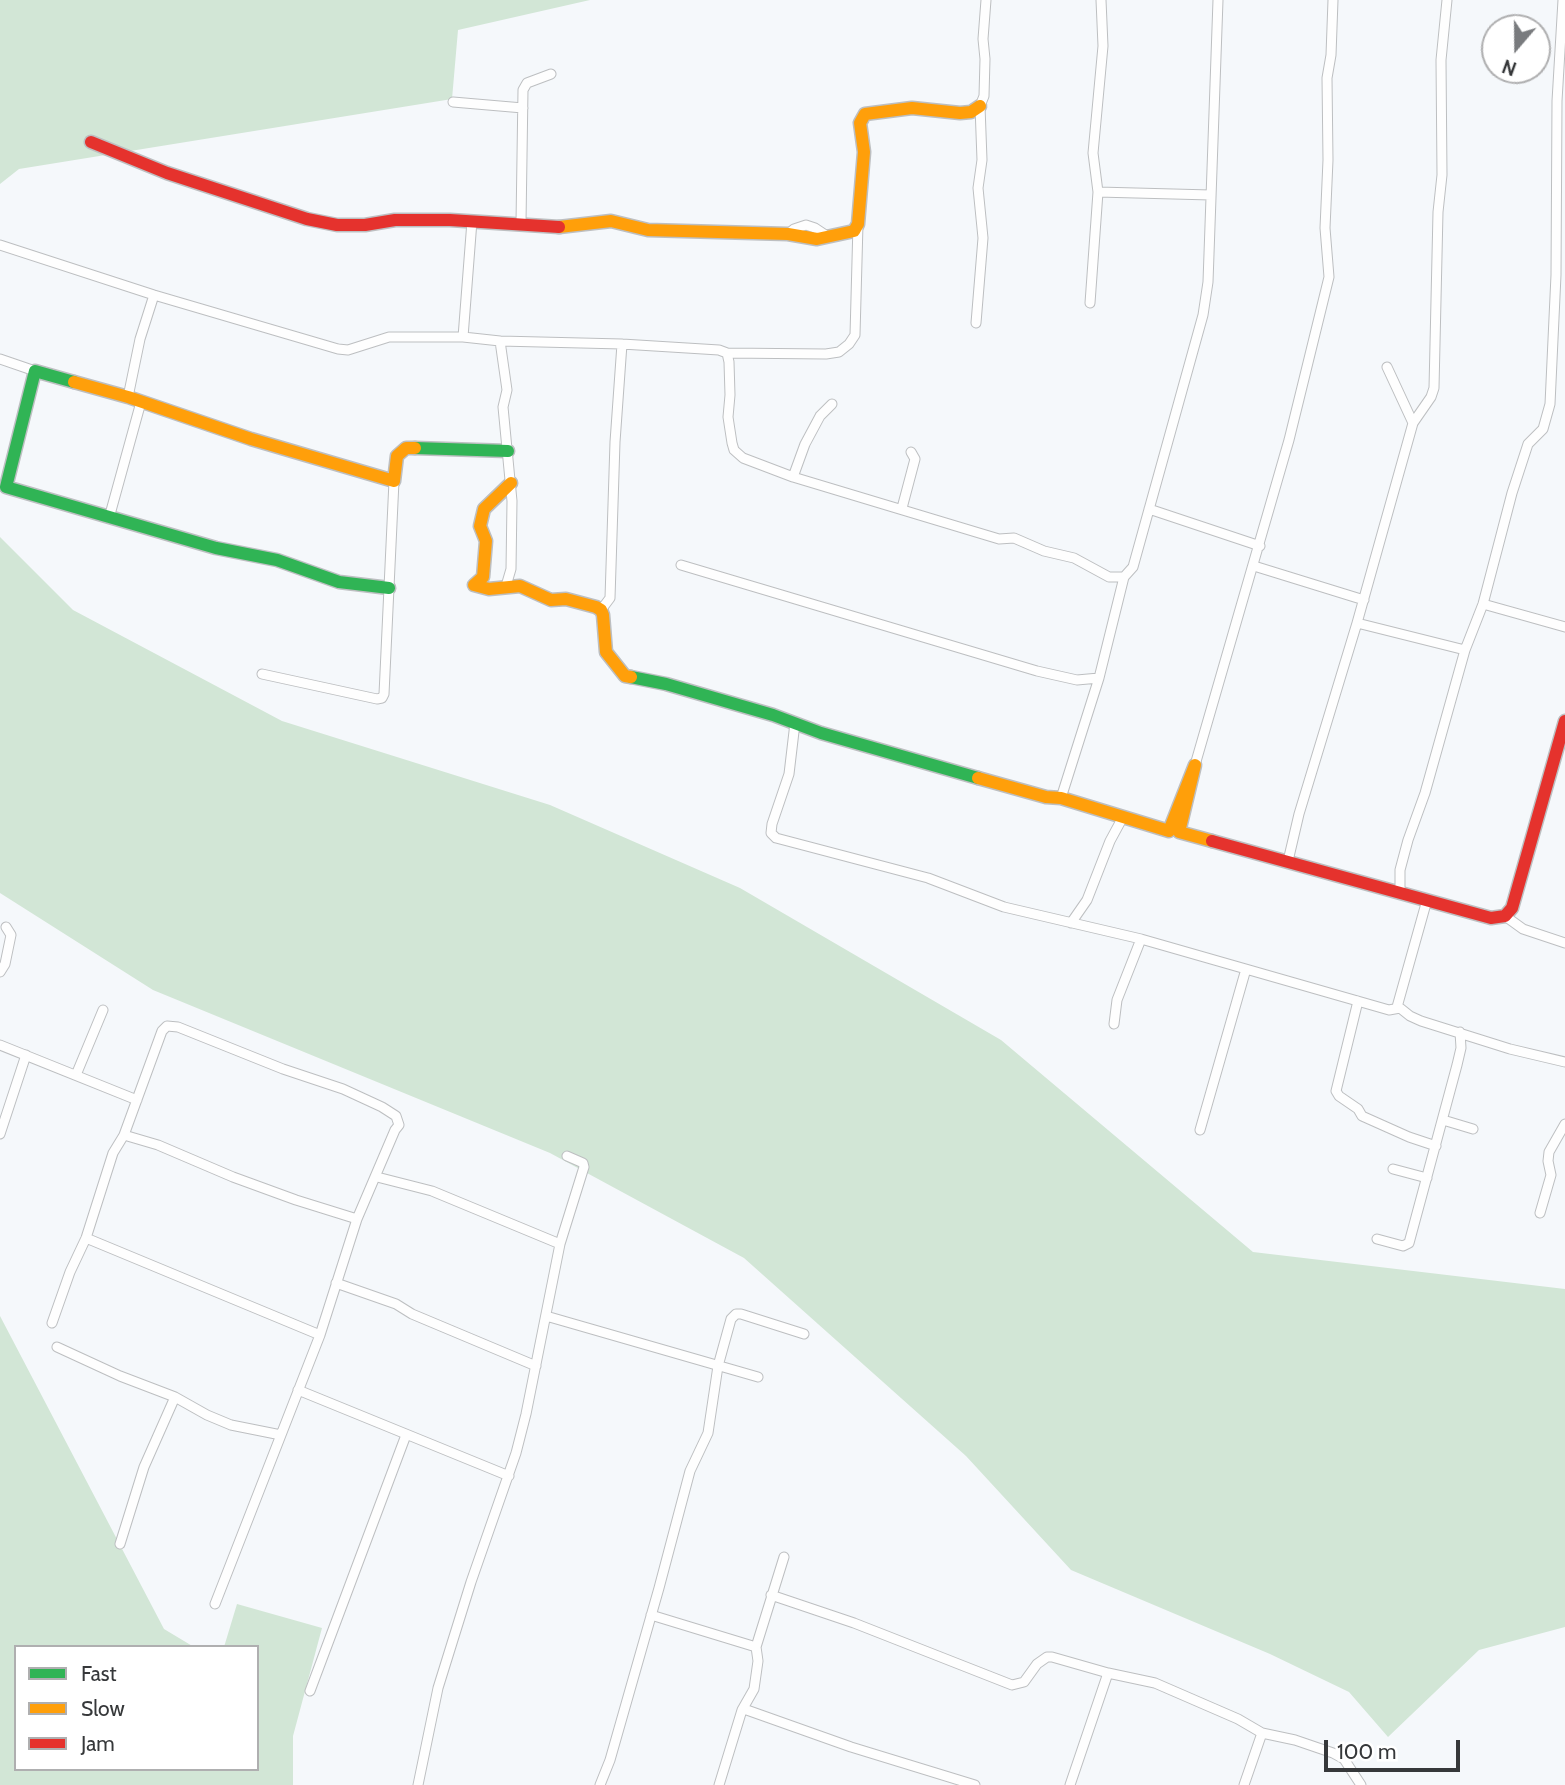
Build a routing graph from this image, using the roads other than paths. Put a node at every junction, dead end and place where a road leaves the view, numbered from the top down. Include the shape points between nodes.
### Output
1 (986, 0) edge
2 (1101, 0) edge
3 (1218, 0) edge
4 (1333, 0) edge
5 (1447, 0) edge
6 (1563, 0) edge
7 (551, 74) dead end
8 (453, 102) dead end
9 (980, 106) junction
10 (523, 108) junction
11 (91, 142) dead end
12 (1098, 192) junction
13 (1211, 195) junction
14 (472, 221) junction
15 (521, 223) junction
16 (858, 224) junction
17 (0, 245) edge
18 (154, 295) junction
19 (1090, 303) dead end
20 (976, 323) dead end
21 (463, 337) junction
22 (500, 341) junction
23 (622, 344) junction
24 (727, 353) junction
25 (0, 359) edge
26 (1387, 367) dead end
27 (35, 371) junction
28 (128, 397) junction
29 (141, 402) junction
30 (832, 404) dead end
31 (1413, 423) junction
32 (508, 451) junction
33 (911, 452) dead end
34 (793, 477) junction
35 (394, 481) junction
36 (511, 483) junction
37 (902, 508) junction
38 (1149, 509) junction
39 (109, 518) junction
40 (1260, 546) junction
41 (681, 565) dead end
42 (1254, 566) junction
43 (511, 569) junction
44 (1124, 577) junction
45 (520, 586) junction
46 (504, 587) junction
47 (389, 588) junction
48 (1364, 600) junction
49 (1483, 604) junction
50 (601, 610) junction
51 (1357, 623) junction
52 (1565, 627) edge
53 (1465, 650) junction
54 (262, 674) dead end
55 (1099, 678) junction
56 (796, 723) junction
57 (1564, 729) edge
58 (1195, 765) junction
59 (1060, 798) junction
60 (1123, 817) junction
61 (1287, 862) junction
62 (1400, 893) junction
63 (1427, 900) junction
64 (1505, 916) junction
65 (1071, 923) junction
66 (6, 927) dead end
67 (1141, 939) junction
68 (1565, 943) edge
69 (1246, 969) junction
70 (0, 972) edge
71 (1359, 1001) junction
72 (1397, 1007) junction
73 (103, 1010) dead end
74 (1114, 1024) dead end
75 (1460, 1032) junction
76 (0, 1045) edge
77 (26, 1055) junction
78 (1565, 1062) edge
79 (76, 1075) junction
80 (137, 1100) junction
81 (1443, 1120) junction
82 (1565, 1124) edge
83 (1473, 1129) dead end
84 (1199, 1130) dead end
85 (0, 1134) edge
86 (124, 1135) junction
87 (1436, 1146) junction
88 (567, 1156) dead end
89 (1393, 1169) dead end
90 (377, 1177) junction
91 (1427, 1178) junction
92 (1540, 1213) dead end
93 (357, 1219) junction
94 (86, 1238) junction
95 (1377, 1239) dead end
96 (560, 1244) junction
97 (336, 1283) junction
98 (546, 1316) junction
99 (52, 1323) dead end
100 (804, 1334) dead end
101 (320, 1335) junction
102 (57, 1347) dead end
103 (536, 1366) junction
104 (718, 1366) junction
105 (758, 1377) dead end
106 (298, 1390) junction
107 (175, 1396) junction
108 (281, 1435) junction
109 (406, 1435) junction
110 (509, 1476) junction
111 (120, 1544) dead end
112 (783, 1556) dead end
113 (771, 1595) junction
114 (215, 1604) dead end
115 (651, 1615) junction
116 (756, 1647) junction
117 (1108, 1673) junction
118 (310, 1691) dead end
119 (744, 1709) junction
120 (1262, 1733) junction
121 (418, 1785) edge
122 (600, 1785) edge
123 (719, 1785) edge
124 (975, 1785) edge
125 (1070, 1785) edge
126 (1244, 1785) edge
127 (1361, 1785) edge

1 - 9 street
2 - 12 street via 1103,46 1093,153
3 - 13 street
4 - 40 street via 1327,79 1325,228 1329,277
5 - 31 street via 1441,60 1434,388
6 - 49 street via 1550,404 1543,429 1528,444
7 - 10 street via 527,83
8 - 10 street
9 - 16 street via 960,113 912,108 862,116
9 - 20 street via 978,188 983,238
10 - 15 street
11 - 14 street via 167,173 307,219 337,225
12 - 13 street
12 - 19 street
13 - 38 street via 1203,315
14 - 15 street
14 - 21 street
15 - 16 street via 562,227 611,221 659,231 788,234 809,239 854,231
16 - 24 street via 855,335 849,344 826,354
17 - 18 street
18 - 21 street via 344,349 389,337
18 - 28 street
21 - 22 street
22 - 23 street
22 - 32 street
23 - 24 street
23 - 50 street via 610,598
24 - 34 street via 728,418 734,450 743,458
25 - 27 street
26 - 31 street
27 - 28 street
27 - 39 street via 6,486
28 - 29 street
29 - 35 street
29 - 39 street
30 - 34 street via 805,444
31 - 48 street
32 - 35 street via 406,448 397,456
32 - 36 street
33 - 37 street via 915,459
34 - 37 street
35 - 47 street
36 - 43 street
36 - 46 street via 484,509 480,526 486,541 483,577 474,585 481,589
37 - 44 street via 1074,558 1108,577
38 - 40 street
38 - 44 street via 1133,567
39 - 47 street via 277,560 339,582
40 - 42 street
41 - 55 street via 1037,671 1077,680
42 - 48 street
42 - 58 street
43 - 45 street
43 - 46 street
44 - 55 street
45 - 46 street
45 - 50 street via 546,598
47 - 54 street via 382,698
48 - 51 street
49 - 52 street
49 - 53 street
50 - 56 street via 606,652 625,676
51 - 53 street
51 - 61 street
53 - 62 street via 1405,850
55 - 59 street
56 - 59 street
56 - 65 street via 789,774 772,824 776,838 928,878 1004,908
57 - 64 street via 1512,908
58 - 60 street via 1169,831
58 - 61 street via 1179,832
59 - 60 street
60 - 65 street via 1087,900
61 - 62 street
62 - 63 street
63 - 64 street via 1491,918
63 - 72 street
64 - 68 street via 1523,929
65 - 67 street
66 - 70 street via 10,935
67 - 69 street
67 - 74 street via 1117,1000
69 - 71 street
69 - 84 street
71 - 72 street via 1389,1010
71 - 87 street via 1336,1091 1362,1116
72 - 75 street via 1421,1021
73 - 79 street
75 - 78 street
75 - 81 street via 1461,1048
76 - 77 street
77 - 79 street
77 - 85 street
79 - 80 street
80 - 86 street
80 - 90 street via 162,1031 167,1026 178,1027 343,1089 396,1116 399,1125
81 - 83 street
81 - 87 street
82 - 92 street via 1549,1152 1550,1185
86 - 93 street
86 - 94 street via 113,1153
87 - 91 street
88 - 96 street via 584,1167
89 - 91 street
90 - 93 street
90 - 96 street via 432,1191
91 - 95 street via 1409,1243 1403,1246
93 - 97 street
94 - 99 street
94 - 101 street
96 - 98 street
97 - 101 street
97 - 103 street via 396,1304
98 - 103 street
98 - 104 street
100 - 104 street via 736,1314
101 - 106 street
102 - 107 street
103 - 110 street
104 - 105 street
104 - 115 street via 708,1433 690,1471
106 - 108 street
106 - 109 street
107 - 108 street via 231,1425
107 - 111 street via 145,1466
108 - 114 street
109 - 110 street
109 - 118 street
110 - 121 street via 438,1688
112 - 113 street
113 - 116 street
113 - 117 street via 1012,1685 1024,1682 1047,1657
115 - 116 street
115 - 122 street
116 - 119 street via 757,1673
117 - 120 street via 1154,1683
117 - 125 street
119 - 123 street
119 - 124 street via 851,1748
120 - 126 street
120 - 127 street via 1344,1759

